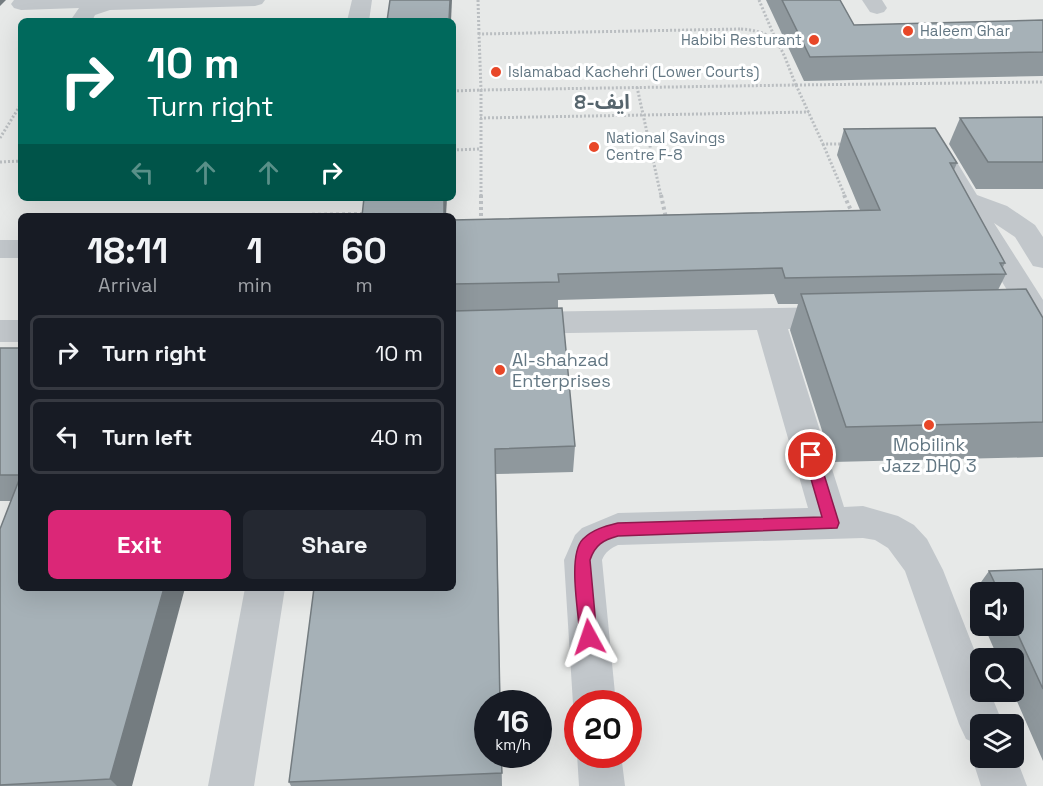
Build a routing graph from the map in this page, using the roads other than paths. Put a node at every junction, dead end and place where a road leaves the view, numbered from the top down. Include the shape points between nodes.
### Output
1 (24, 0) edge
2 (255, 0) edge
3 (362, 0) edge
4 (86, 10) edge
5 (359, 18) edge
6 (933, 142) edge
7 (967, 200) junction
8 (0, 249) edge
9 (18, 249) edge
10 (1043, 259) edge
11 (1040, 313) edge
12 (1001, 314) edge
13 (862, 317) edge
14 (769, 319) junction
15 (456, 324) edge
16 (0, 331) edge
17 (18, 331) edge
18 (831, 523) junction
19 (264, 591) edge
20 (594, 690) edge
21 (977, 714) edge
22 (600, 768) edge
23 (998, 768) edge
24 (231, 786) edge
25 (602, 786) edge
26 (1004, 786) edge

1 - 4 street via 21,4
2 - 4 street via 107,4
3 - 5 street
6 - 7 street
7 - 10 street via 1025,231
7 - 11 street
8 - 9 street
11 - 12 street
13 - 14 street
14 - 15 street
14 - 18 street
16 - 17 street
18 - 20 street via 618,529 600,535 588,544 582,560
18 - 21 street via 883,525 913,548
19 - 24 street
22 - 25 street
23 - 26 street

